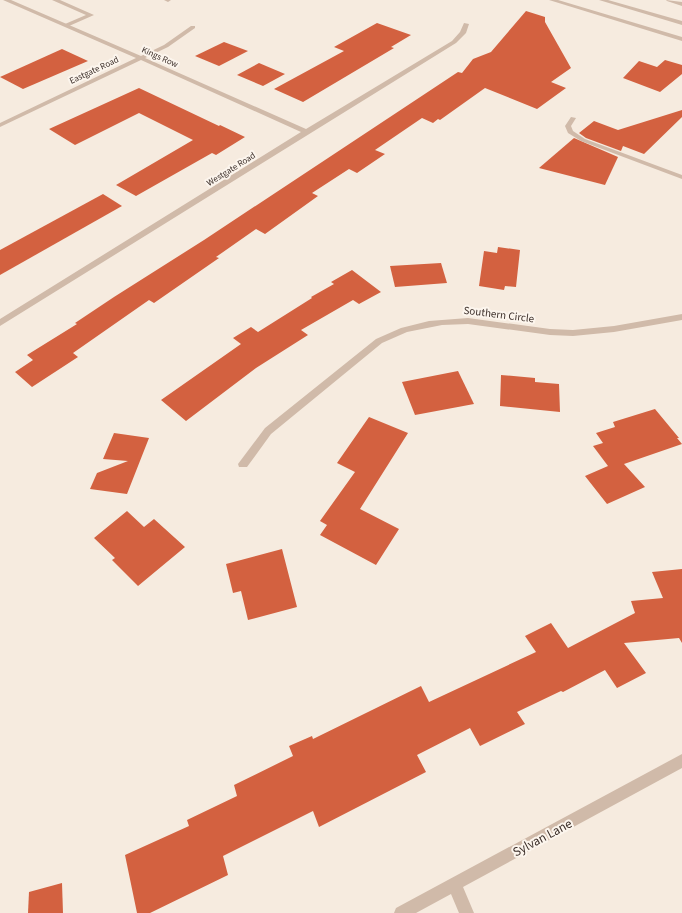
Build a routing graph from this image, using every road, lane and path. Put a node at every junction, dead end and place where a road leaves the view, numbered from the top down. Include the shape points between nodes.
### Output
1 (6, 0) edge
2 (54, 0) edge
3 (552, 0) edge
4 (602, 0) edge
5 (669, 0) edge
6 (682, 4) edge
7 (682, 23) edge
8 (466, 24) dead end
9 (67, 25) junction
10 (193, 27) dead end
11 (682, 39) edge
12 (140, 58) junction
13 (573, 118) dead end
14 (0, 124) edge
15 (306, 132) junction
16 (682, 177) edge
17 (682, 317) edge
18 (0, 323) edge
19 (243, 464) dead end
20 (682, 762) edge
21 (454, 884) junction
22 (401, 913) edge
23 (467, 913) edge

1 - 9 street, Kings Row
2 - 9 street via 90,15
3 - 11 street
4 - 7 street
5 - 6 street
8 - 15 street, Westgate Road via 463,33 454,42
9 - 12 street, Kings Row
10 - 12 street, Eastgate Road via 166,46
12 - 14 street, Eastgate Road
12 - 15 street, Kings Row
13 - 16 street via 568,126 570,132 584,140
15 - 18 street, Westgate Road
17 - 19 street, Southern Circle via 573,333 454,321 398,330 379,341 268,431
20 - 21 street, Sylvan Lane
21 - 22 street, Sylvan Lane
21 - 23 street

